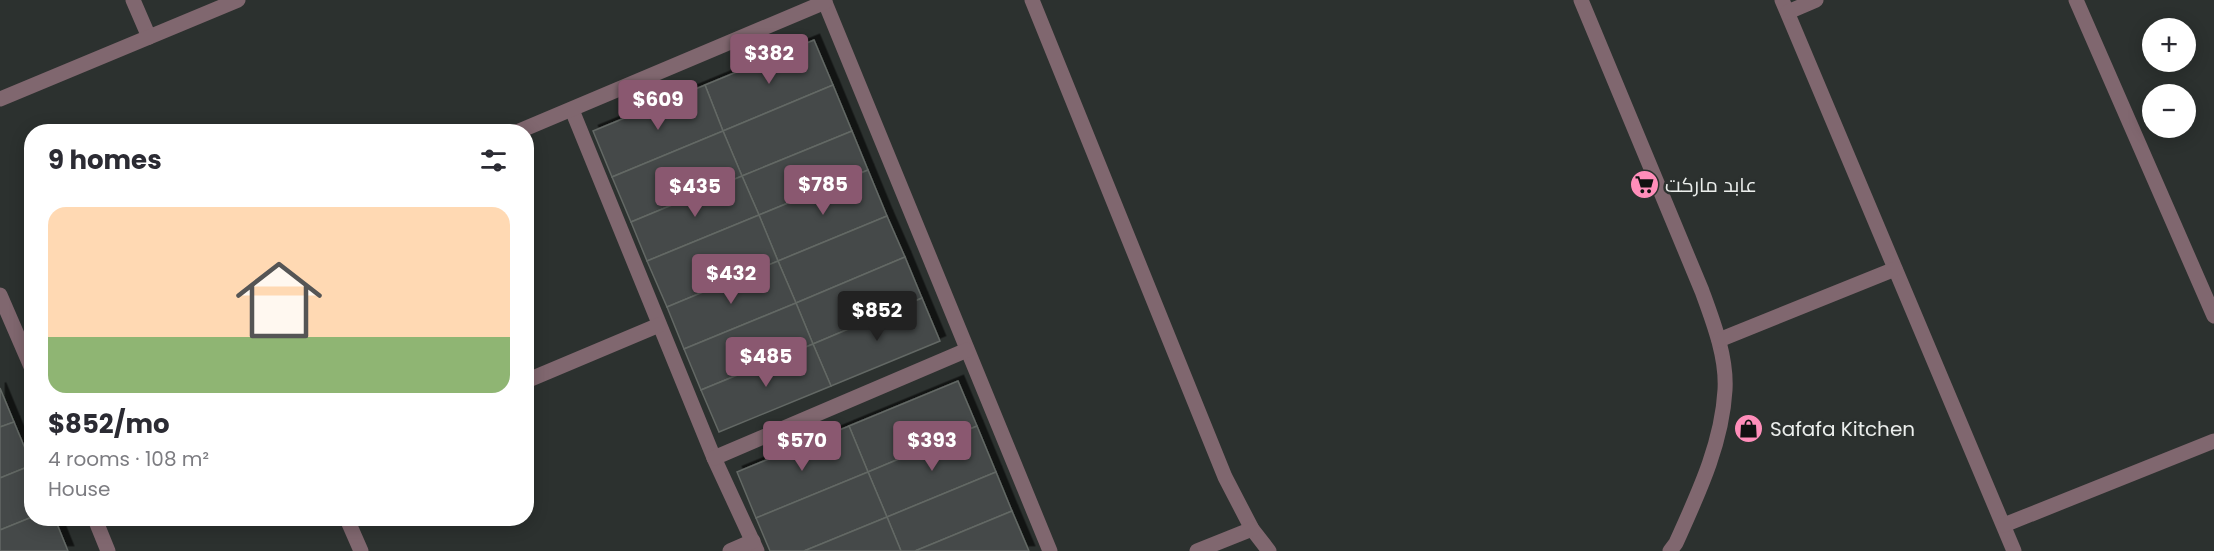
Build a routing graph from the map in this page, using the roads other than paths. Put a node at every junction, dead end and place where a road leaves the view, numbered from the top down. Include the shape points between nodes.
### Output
1 (133, 0) edge
2 (238, 0) edge
3 (1032, 0) edge
4 (1581, 0) edge
5 (1816, 0) edge
6 (2076, 0) edge
7 (825, 1) edge
8 (1785, 6) edge
9 (149, 37) junction
10 (0, 99) edge
11 (572, 110) junction
12 (534, 125) edge
13 (1895, 269) junction
14 (0, 295) edge
15 (2214, 316) edge
16 (659, 326) junction
17 (24, 336) edge
18 (1719, 340) junction
19 (968, 350) junction
20 (534, 378) edge
21 (2214, 441) edge
22 (714, 458) junction
23 (2004, 525) junction
24 (98, 526) edge
25 (350, 526) edge
26 (1252, 530) junction
27 (755, 546) edge
28 (108, 551) edge
29 (361, 551) edge
30 (730, 551) edge
31 (1050, 551) edge
32 (1197, 551) edge
33 (1269, 551) edge
34 (1670, 551) edge
35 (2014, 551) edge

1 - 9 street
2 - 9 street
3 - 26 street via 1225,477
4 - 18 street
5 - 8 street
6 - 15 street
7 - 11 street
7 - 19 street
8 - 13 street
9 - 10 street
11 - 12 street
11 - 16 street
13 - 18 street
13 - 23 street
14 - 17 street
16 - 20 street
16 - 22 street
18 - 34 street via 1725,388 1719,433 1706,477
19 - 22 street
19 - 31 street
21 - 23 street
22 - 27 street
23 - 35 street
24 - 28 street
25 - 29 street
26 - 32 street
26 - 33 street
27 - 30 street

